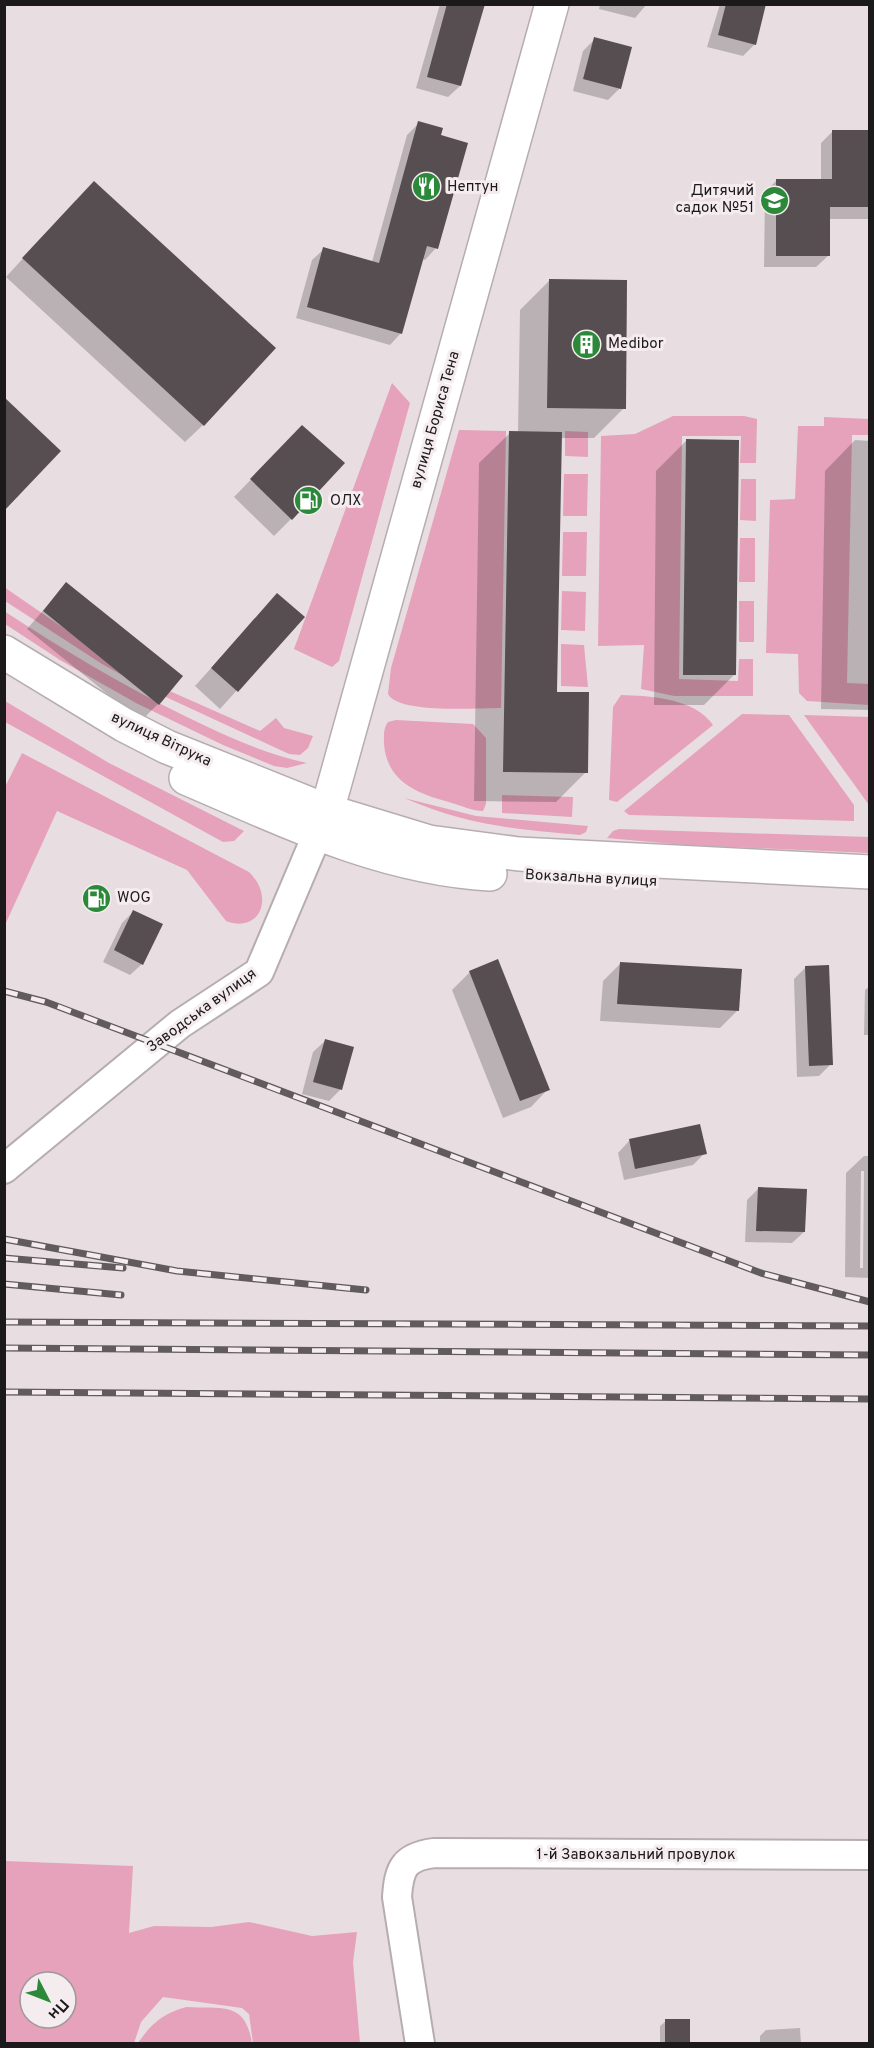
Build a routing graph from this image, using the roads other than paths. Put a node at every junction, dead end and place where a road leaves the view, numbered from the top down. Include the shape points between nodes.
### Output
1 (552, 4) edge
2 (4, 652) edge
3 (4, 677) edge
4 (322, 823) junction
5 (870, 872) edge
6 (870, 889) edge
7 (4, 1169) edge
8 (870, 1855) edge
9 (420, 2043) edge

1 - 4 main road, вулиця Бориса Тена
2 - 4 main road, вулиця Вітрука via 124,725
3 - 4 main road, вулиця Вітрука via 148,761
4 - 5 main road, Вокзальна вулиця via 471,850
4 - 6 main road, Вокзальна вулиця via 387,857 485,874
4 - 7 street, Заводська вулиця via 259,972 180,1024
8 - 9 street, 1-й Завокзальний провулок via 417,1856 405,1864 398,1879 397,1897

